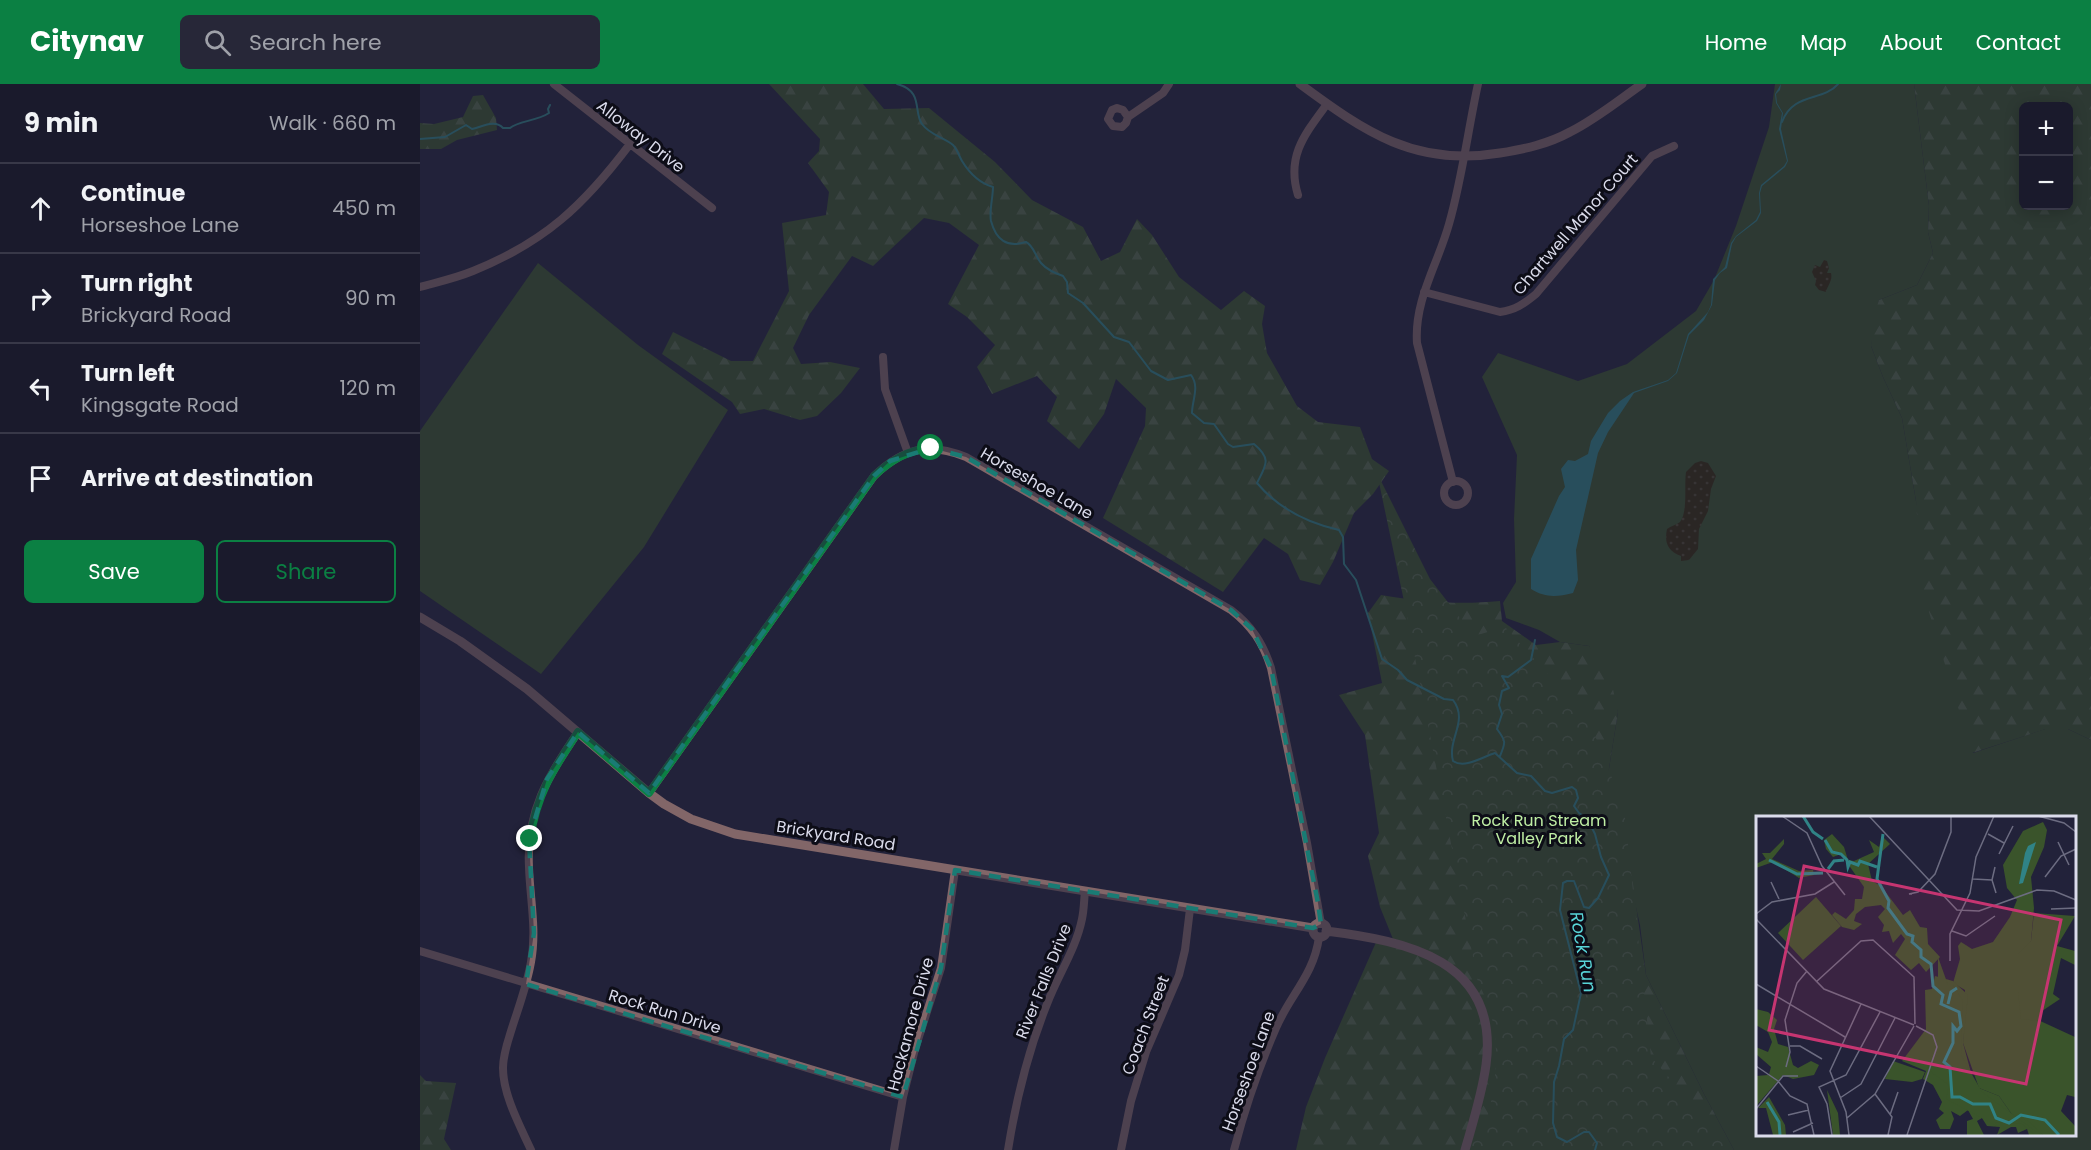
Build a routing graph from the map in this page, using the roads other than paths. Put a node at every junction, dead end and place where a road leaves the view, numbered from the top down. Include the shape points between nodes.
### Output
1 (554, 84) edge
2 (1169, 84) edge
3 (1300, 84) edge
4 (1478, 84) edge
5 (1642, 84) edge
6 (1327, 104) junction
7 (1128, 117) dead end
8 (630, 144) junction
9 (1674, 146) dead end
10 (1463, 157) junction
11 (1298, 195) dead end
12 (712, 208) dead end
13 (420, 287) edge
14 (1424, 292) junction
15 (883, 357) dead end
16 (908, 453) junction
17 (1453, 482) dead end
18 (420, 617) edge
19 (578, 732) junction
20 (649, 793) junction
21 (955, 870) junction
22 (1085, 891) junction
23 (1190, 909) junction
24 (1320, 930) junction
25 (420, 951) edge
26 (526, 984) junction
27 (903, 1097) junction
28 (531, 1150) edge
29 (894, 1150) edge
30 (1008, 1150) edge
31 (1121, 1150) edge
32 (1234, 1150) edge
33 (1465, 1150) edge

1 - 8 street, Alloway Drive
2 - 7 street via 1163,93
3 - 6 street
4 - 10 street
5 - 10 street via 1588,122 1542,145
6 - 10 street via 1374,134 1398,144 1430,154
6 - 11 street via 1295,157 1293,178
8 - 12 street, Alloway Drive
8 - 13 street via 605,178 549,230 498,261
9 - 14 street, Chartwell Manor Court via 1652,156 1522,306 1500,312
10 - 14 street via 1449,224
14 - 17 street via 1417,316 1417,343
15 - 16 street via 885,389
16 - 20 street, Horseshoe Lane via 890,461 874,476
16 - 24 street, Horseshoe Lane via 931,448 966,458 1231,610 1252,628 1271,668
18 - 19 street, Brickyard Road via 527,689
19 - 20 street, Brickyard Road
19 - 26 street via 548,779 532,825 529,866 534,933
20 - 21 street, Brickyard Road via 691,819 735,834
21 - 22 street, Brickyard Road
21 - 27 street, Hackamore Drive via 941,968
22 - 23 street, Brickyard Road
22 - 30 street, River Falls Drive via 1078,936 1047,1002 1029,1053
23 - 24 street, Brickyard Road
23 - 31 street, Coach Street via 1179,975 1146,1053
24 - 32 street, Horseshoe Lane via 1312,967 1276,1027
24 - 33 street, Brickyard Road via 1421,951 1447,964 1475,994 1483,1012 1486,1063
25 - 26 street, Rock Run Drive
26 - 27 street, Rock Run Drive
26 - 28 street via 503,1068 512,1108
27 - 29 street, Hackamore Drive

